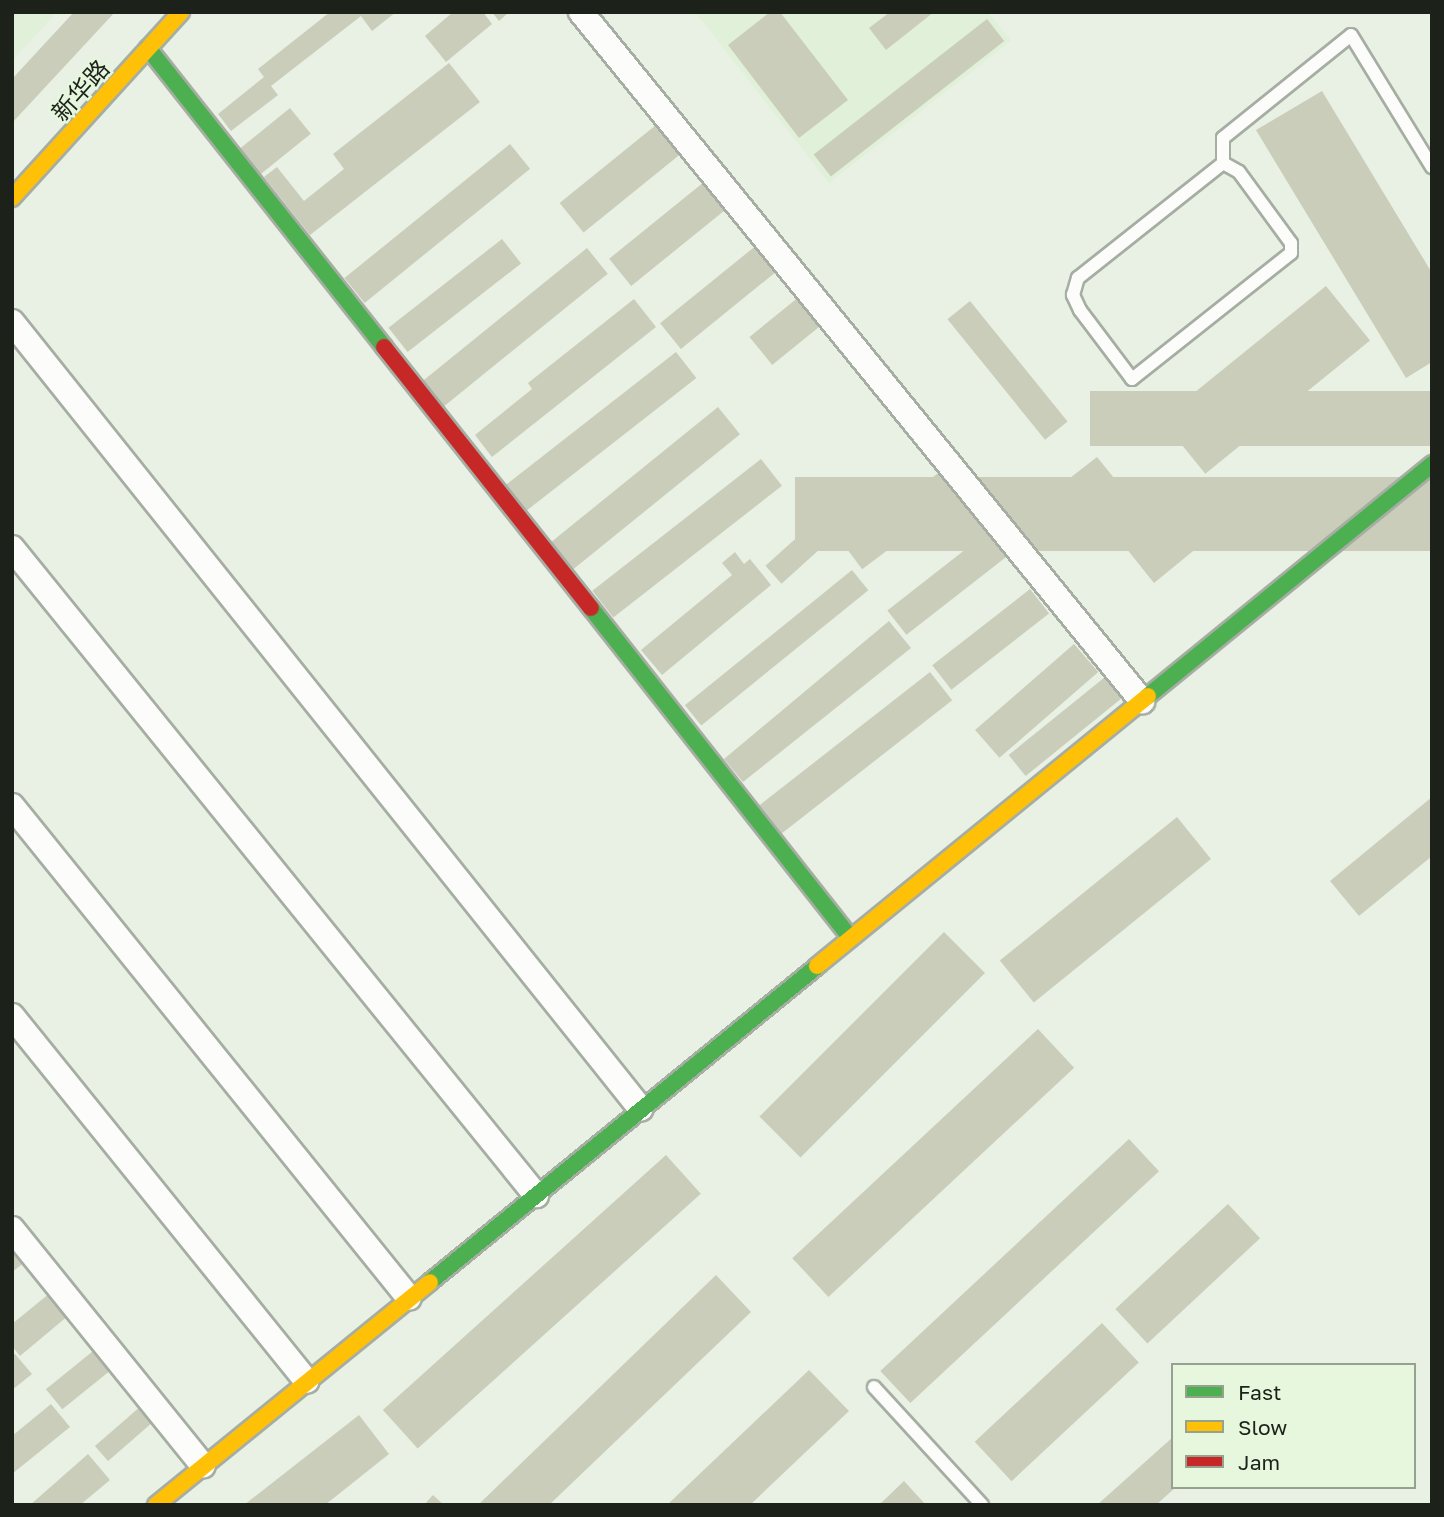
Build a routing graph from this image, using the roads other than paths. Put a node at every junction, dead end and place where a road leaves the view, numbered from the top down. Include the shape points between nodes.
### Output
1 (181, 12) edge
2 (581, 12) edge
3 (148, 48) junction
4 (1223, 163) junction
5 (1432, 167) edge
6 (12, 198) edge
7 (12, 322) edge
8 (1432, 464) edge
9 (12, 548) edge
10 (1142, 701) junction
11 (12, 806) edge
12 (851, 938) junction
13 (12, 1017) edge
14 (642, 1109) junction
15 (536, 1195) junction
16 (12, 1229) edge
17 (409, 1298) junction
18 (307, 1381) junction
19 (874, 1387) dead end
20 (203, 1466) junction
21 (156, 1505) edge
22 (982, 1505) edge

1 - 3 street, 新华路
2 - 10 street
3 - 6 street, 新华路
3 - 12 street
4 - 4 lane via 1079,278 1073,295 1080,310 1132,379 1291,253 1291,243 1239,172
4 - 5 lane via 1223,138 1351,35
7 - 14 street
8 - 10 street
9 - 15 street
10 - 12 street
11 - 17 street
12 - 14 street
13 - 18 street
14 - 15 street
15 - 17 street
16 - 20 street
17 - 18 street
18 - 20 street
19 - 22 lane
20 - 21 street

